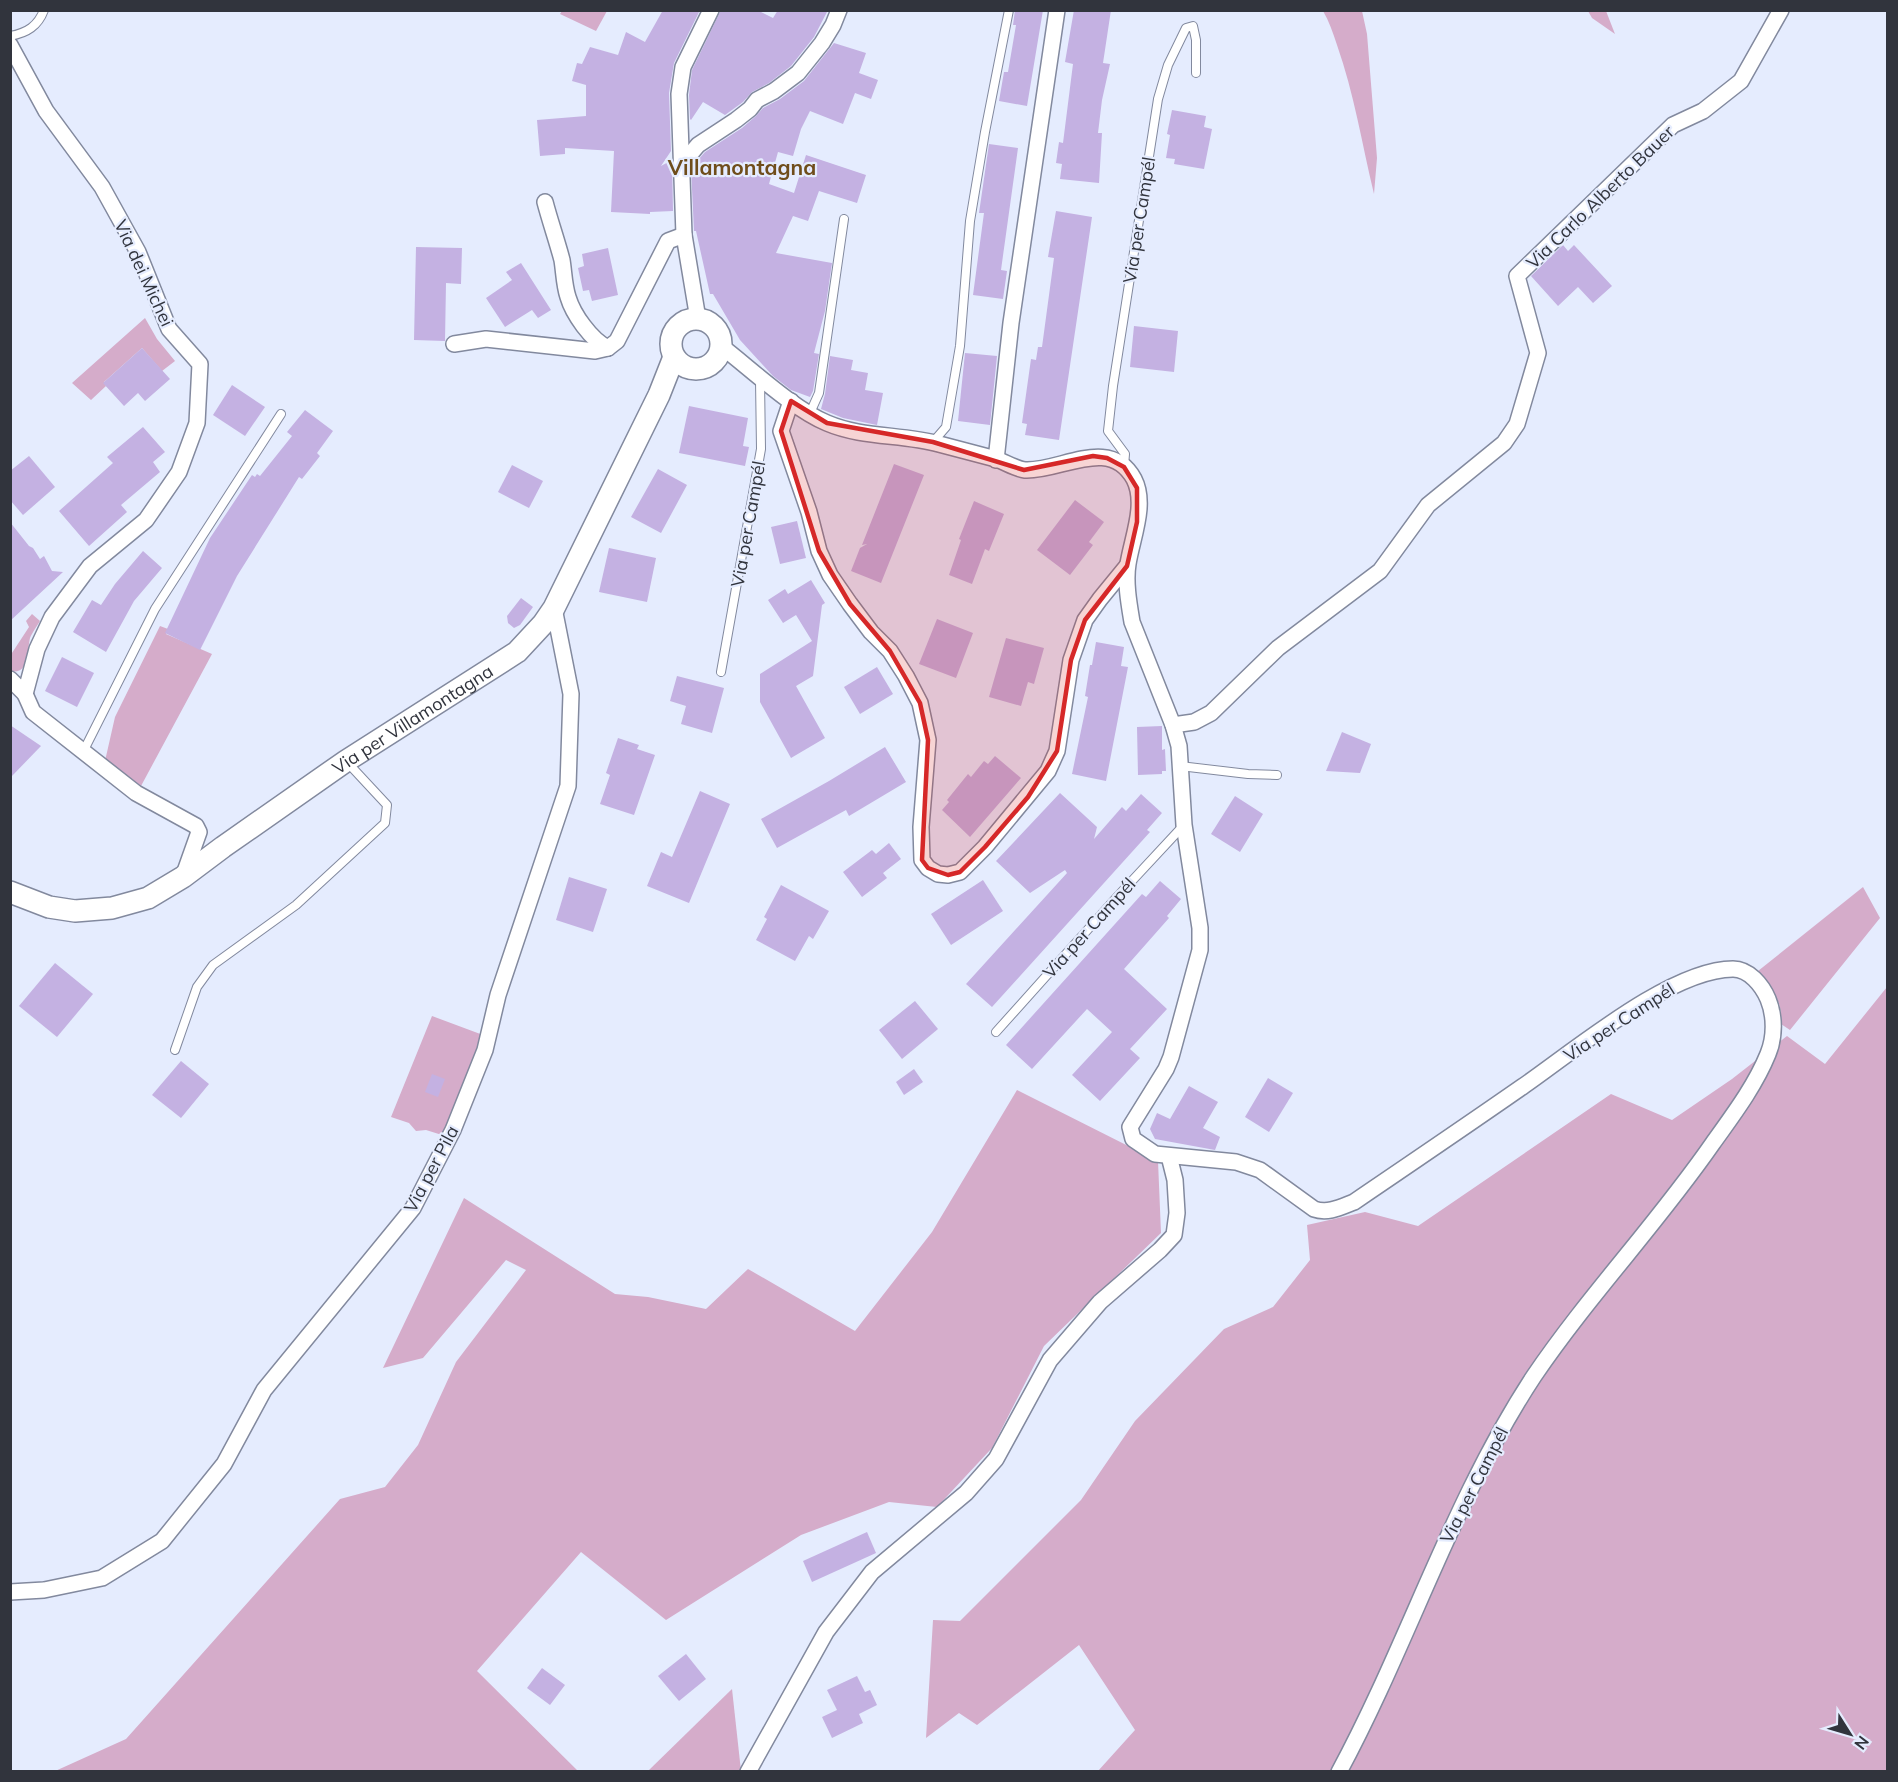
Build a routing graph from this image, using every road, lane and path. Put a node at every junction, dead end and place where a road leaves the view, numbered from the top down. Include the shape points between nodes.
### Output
1 (44, 10) edge
2 (711, 10) edge
3 (839, 10) edge
4 (1009, 10) edge
5 (1057, 10) edge
6 (1780, 11) edge
7 (10, 36) edge
8 (10, 45) edge
9 (1196, 73) dead end
10 (682, 164) junction
11 (545, 202) dead end
12 (844, 219) dead end
13 (684, 235) junction
14 (698, 319) junction
15 (454, 344) dead end
16 (721, 346) junction
17 (608, 348) junction
18 (674, 357) junction
19 (760, 376) junction
20 (791, 401) junction
21 (810, 413) junction
22 (281, 414) dead end
23 (933, 442) junction
24 (996, 460) junction
25 (1124, 467) junction
26 (1127, 566) junction
27 (554, 608) junction
28 (721, 672) dead end
29 (10, 679) edge
30 (25, 694) junction
31 (1173, 725) junction
32 (83, 752) junction
33 (346, 761) junction
34 (1180, 766) junction
35 (1277, 775) dead end
36 (1184, 825) junction
37 (183, 877) junction
38 (10, 892) edge
39 (996, 1032) dead end
40 (175, 1050) dead end
41 (1169, 1156) junction
42 (10, 1592) edge
43 (748, 1772) edge
44 (1339, 1772) edge

1 - 7 lane via 39,21 23,34
2 - 10 street via 683,67 678,114
3 - 10 street via 822,43 798,74 698,145
4 - 23 lane via 970,221 960,346 948,416 946,427
5 - 24 street via 1011,323
6 - 31 street, Via Carlo Alberto Bauer via 1741,81 1703,111 1673,125 1517,276 1539,353 1517,424 1504,443 1428,506 1380,571 1278,648 1211,713 1194,723
8 - 30 street, Via dei Michei via 46,111 102,187 138,252 169,329 200,364 197,423 179,472 146,520 90,567 52,617 37,649
9 - 25 lane, Via per Campél via 1193,26 1186,28 1168,65 1146,171 1108,431 1125,453
10 - 13 street
11 - 17 street via 568,297 586,328
12 - 21 lane via 819,393
13 - 14 street
13 - 17 street via 668,242 617,341
14 - 16 street via 714,328
14 - 18 street via 675,330 671,339
15 - 17 street via 486,339 596,351
16 - 18 street via 718,356 701,369 691,369
16 - 19 street
18 - 27 street, Via per Villamontagna
19 - 20 street
19 - 28 lane, Via per Campél via 761,449
20 - 21 street
20 - 26 street, Via per Campél via 781,431 819,551 830,575 890,651 920,703 928,740 922,860 938,874 960,872 1048,771 1058,751 1071,660 1085,620
21 - 23 street via 852,430
22 - 32 lane via 155,609
23 - 24 street
24 - 25 street via 1024,470 1093,456
25 - 26 street, Via per Campél via 1137,488 1138,504
26 - 31 street, Via per Campél via 1132,622
27 - 33 street, Via per Villamontagna via 517,652
27 - 42 street, Via per Pila via 571,694 568,786 498,995 485,1050 453,1130 413,1208 264,1390 224,1464 162,1541 102,1578 44,1590
29 - 30 street
30 - 32 street via 33,712
31 - 34 street, Via per Campél
32 - 37 street via 136,793 196,826 199,832
33 - 37 street, Via per Villamontagna
33 - 40 lane via 387,804 385,822 296,905 213,965 197,987
34 - 35 lane
34 - 36 street, Via per Campél
36 - 39 lane, Via per Campél
36 - 41 street, Via per Campél via 1198,908 1200,950 1166,1069 1130,1127 1133,1139 1155,1154
37 - 38 street, Via per Villamontagna via 148,898 94,910 49,907
41 - 43 street via 1175,1180 1174,1235 1100,1302 1050,1360 996,1459 966,1493 872,1572 826,1632
41 - 44 street, Via per Campél via 1236,1162 1260,1170 1314,1209 1332,1210 1354,1202 1611,1023 1691,978 1738,969 1757,981 1770,1003 1770,1051 1744,1100 1688,1179 1572,1323 1534,1377 1434,1564 1365,1725

